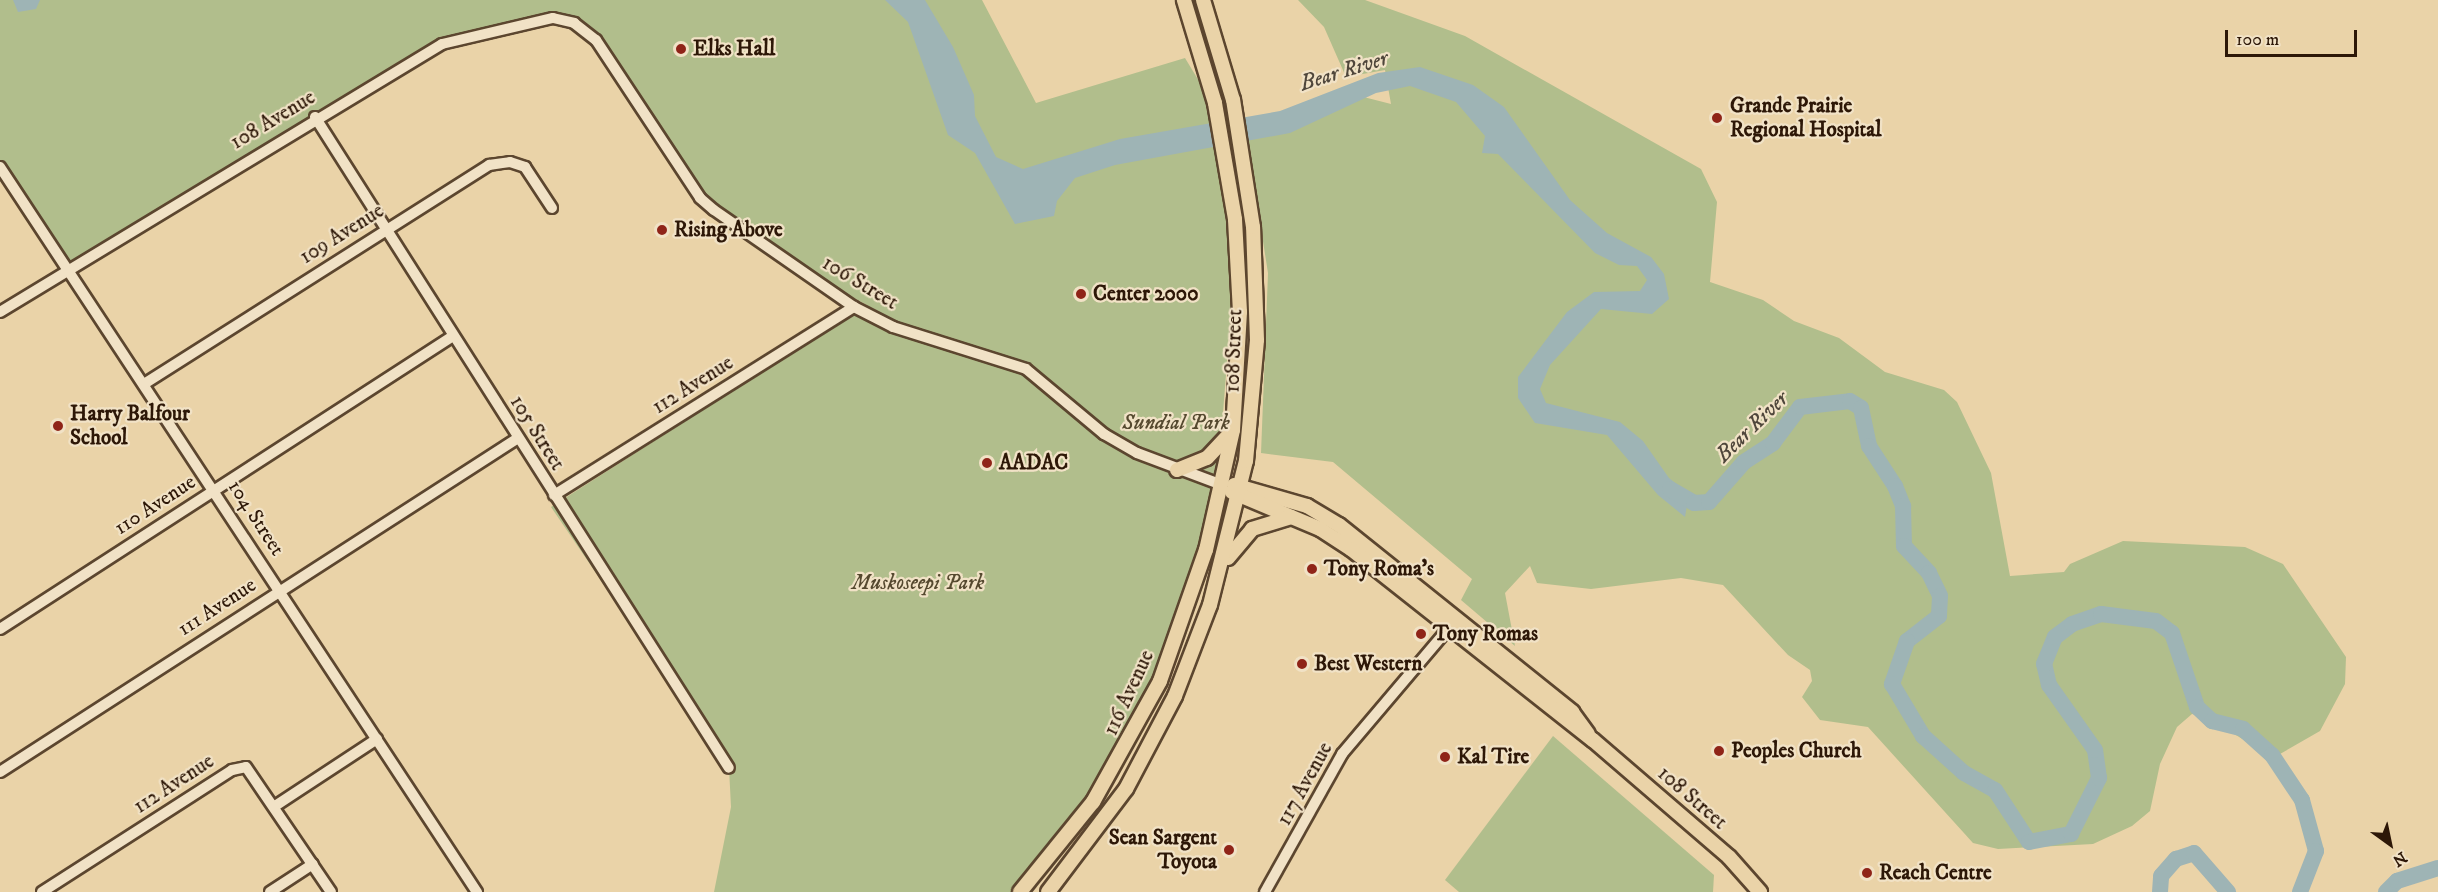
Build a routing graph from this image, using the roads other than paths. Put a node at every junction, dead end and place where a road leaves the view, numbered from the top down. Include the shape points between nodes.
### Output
1 (1185, 0) edge
2 (1203, 0) edge
3 (585, 30) joint
4 (315, 117) junction
5 (0, 167) edge
6 (552, 208) dead end
7 (385, 230) junction
8 (69, 267) junction
9 (854, 307) junction
10 (0, 312) edge
11 (453, 336) junction
12 (144, 384) junction
13 (1233, 430) junction
14 (518, 438) junction
15 (1177, 470) junction
16 (1222, 485) junction
17 (214, 490) junction
18 (1240, 490) junction
19 (554, 495) junction
20 (1296, 517) junction
21 (1221, 570) junction
22 (279, 590) junction
23 (1453, 622) junction
24 (0, 629) edge
25 (377, 739) junction
26 (729, 768) dead end
27 (0, 772) edge
28 (275, 806) junction
29 (313, 864) junction
30 (42, 892) edge
31 (270, 892) edge
32 (331, 892) edge
33 (477, 892) edge
34 (1020, 892) edge
35 (1048, 892) edge
36 (1265, 892) edge
37 (1760, 892) edge

1 - 13 main road, 108 Street via 1215,103 1226,159 1240,312
2 - 18 main road, 108 Street via 1233,100 1243,156 1257,309 1251,423
3 - 4 street, 108 Avenue via 544,18 452,40
3 - 9 street, 106 Street via 700,198
4 - 7 street, 105 Street
4 - 8 street, 108 Avenue
5 - 8 street, 104 Street
6 - 7 street, 109 Avenue via 525,168 510,162 489,165
7 - 11 street, 105 Street
7 - 12 street, 109 Avenue
8 - 10 street, 108 Avenue
8 - 12 street, 104 Street
9 - 15 street, 106 Street via 893,327 1026,369 1104,434
9 - 19 street, 112 Avenue
11 - 14 street, 105 Street
11 - 17 street, 110 Avenue
12 - 17 street, 104 Street
13 - 15 main road via 1207,458
13 - 16 main road, 108 Street
14 - 19 street, 105 Street
14 - 22 street, 111 Avenue
15 - 16 street, 106 Street
16 - 18 main road
16 - 34 main road, 116 Avenue via 1197,583 1145,712 1094,802
17 - 22 street, 104 Street
17 - 24 street, 110 Avenue
18 - 20 main road, 108 Street
18 - 21 main road, 116 Avenue
18 - 23 main road, 108 Street via 1307,506 1340,525
19 - 26 street, 105 Street
20 - 21 main road via 1269,520 1252,529
20 - 23 main road, 108 Street via 1352,549
21 - 35 main road, 116 Avenue via 1158,732 1110,814
22 - 25 street, 104 Street
22 - 27 street, 111 Avenue
23 - 36 street, 117 Avenue via 1342,754
23 - 37 main road, 108 Street via 1729,857
25 - 28 street
25 - 33 street, 104 Street
28 - 29 street
28 - 30 street, 112 Avenue via 246,767 232,770
29 - 31 street
29 - 32 street

